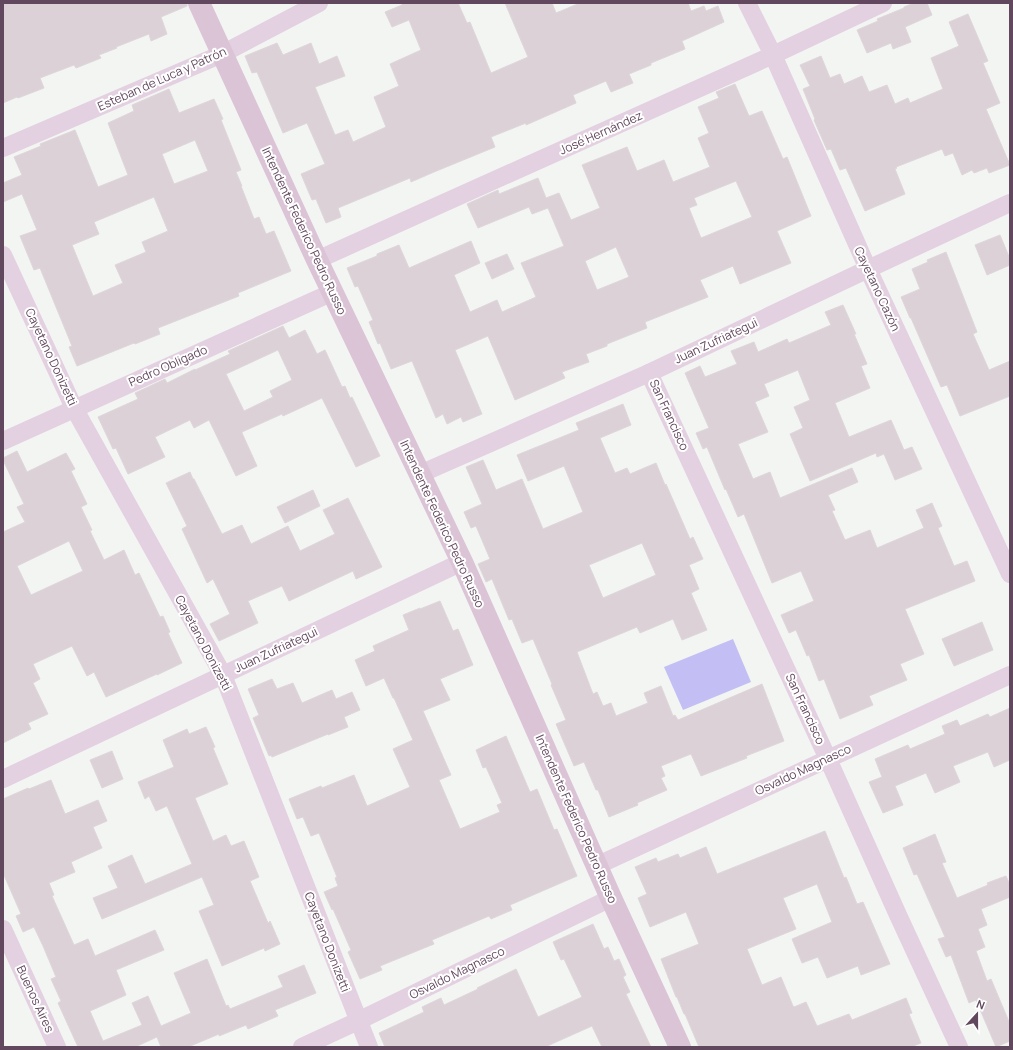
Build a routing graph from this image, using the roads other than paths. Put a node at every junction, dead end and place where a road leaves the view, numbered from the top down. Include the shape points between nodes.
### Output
1 (199, 3) edge
2 (319, 3) edge
3 (747, 3) edge
4 (883, 3) edge
5 (222, 54) junction
6 (774, 55) junction
7 (3, 148) edge
8 (1010, 203) edge
9 (3, 255) edge
10 (317, 260) junction
11 (868, 269) junction
12 (333, 292) junction
13 (649, 373) junction
14 (74, 408) junction
15 (3, 441) edge
16 (420, 474) junction
17 (462, 562) junction
18 (1010, 574) edge
19 (223, 675) junction
20 (1010, 675) edge
21 (828, 759) junction
22 (3, 779) edge
23 (596, 866) junction
24 (611, 898) junction
25 (3, 930) edge
26 (358, 1021) junction
27 (57, 1047) edge
28 (302, 1047) edge
29 (369, 1047) edge
30 (680, 1047) edge
31 (959, 1047) edge

1 - 5 street, Intendente Federico Pedro Russo
2 - 5 street, Esteban de Luca y Patrón
3 - 6 street, Cayetano Cazón
4 - 6 street, José Hernández
5 - 7 street, Esteban de Luca y Patrón
5 - 10 street, Intendente Federico Pedro Russo
6 - 10 street, José Hernández
6 - 11 street, Cayetano Cazón
8 - 11 street, Juan Zufriategui
9 - 14 street, Cayetano Donizetti
10 - 12 street, Intendente Federico Pedro Russo
11 - 13 street, Juan Zufriategui
11 - 18 street, Cayetano Cazón
12 - 14 street, Pedro Obligado
12 - 16 street, Intendente Federico Pedro Russo
13 - 16 street, Juan Zufriategui
13 - 21 street, San Francisco
14 - 15 street, Pedro Obligado
14 - 19 street, Cayetano Donizetti
16 - 17 street, Intendente Federico Pedro Russo
17 - 19 street, Juan Zufriategui
17 - 23 street, Intendente Federico Pedro Russo
19 - 22 street, Juan Zufriategui
19 - 26 street, Cayetano Donizetti
20 - 21 street, Osvaldo Magnasco
21 - 23 street, Osvaldo Magnasco
21 - 31 street, San Francisco
23 - 24 street, Intendente Federico Pedro Russo
24 - 26 street, Osvaldo Magnasco
24 - 30 street, Intendente Federico Pedro Russo
25 - 27 street, Buenos Aires
26 - 28 street, Osvaldo Magnasco
26 - 29 street, Cayetano Donizetti

